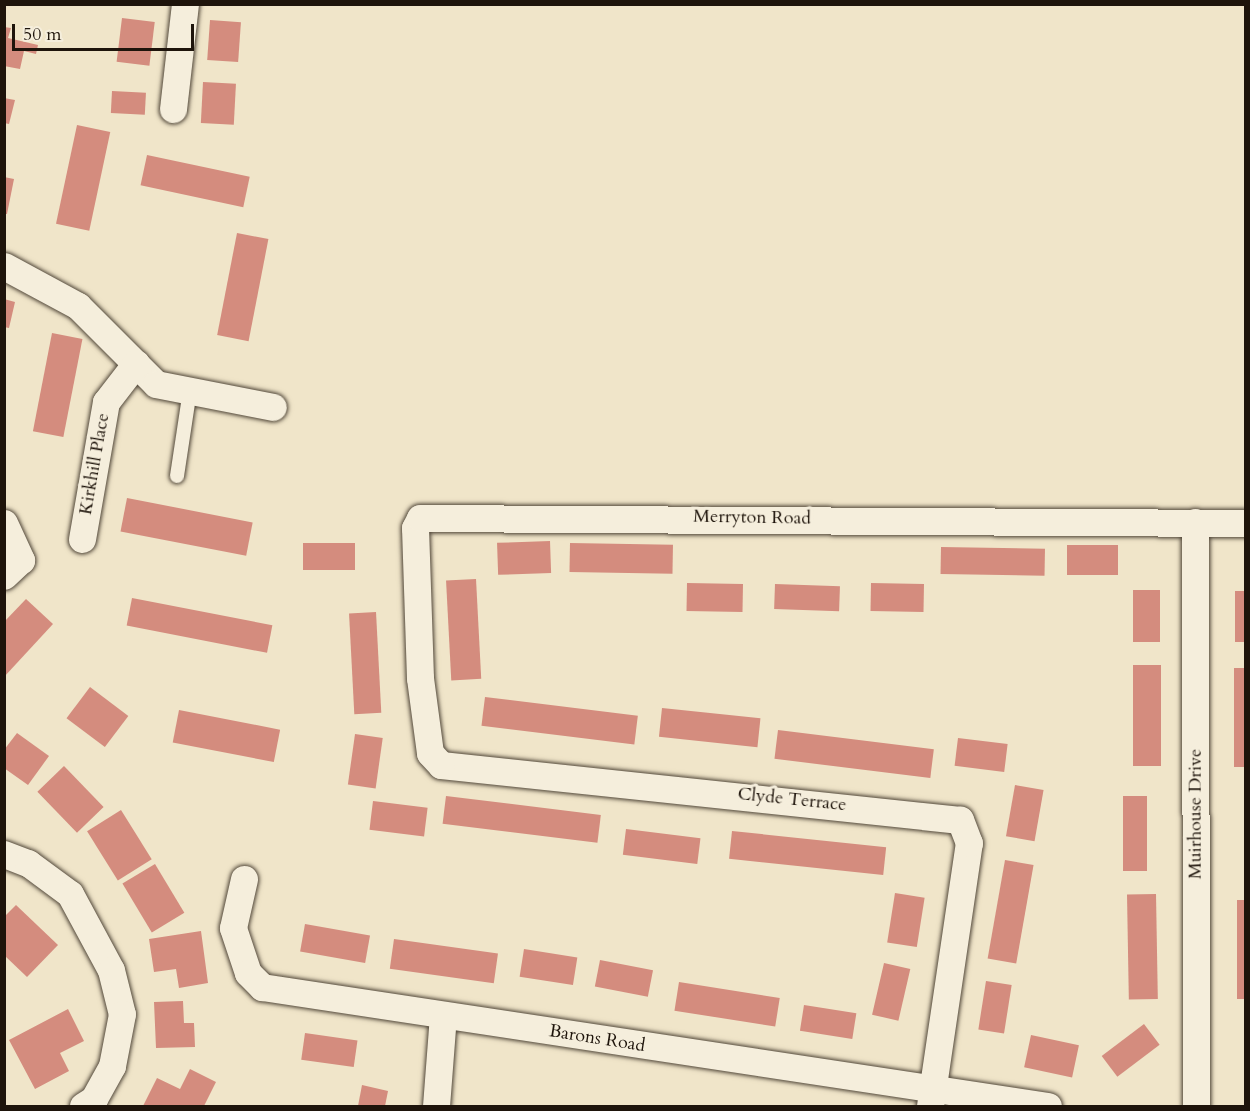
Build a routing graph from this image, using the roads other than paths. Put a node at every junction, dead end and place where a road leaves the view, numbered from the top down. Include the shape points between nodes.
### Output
1 (185, 4) edge
2 (173, 109) dead end
3 (4, 266) edge
4 (136, 363) junction
5 (190, 390) junction
6 (273, 407) dead end
7 (177, 476) dead end
8 (1196, 522) junction
9 (1245, 522) edge
10 (4, 523) edge
11 (82, 539) dead end
12 (4, 576) edge
13 (420, 678) joint
14 (4, 854) edge
15 (244, 879) dead end
16 (443, 1016) junction
17 (931, 1098) edge
18 (83, 1107) edge
19 (436, 1107) edge
20 (1048, 1107) edge
21 (1197, 1107) edge

1 - 2 street
3 - 4 street via 78,306
4 - 5 street via 156,384
4 - 11 street, Kirkhill Place via 106,402
5 - 6 street
5 - 7 lane
8 - 9 street, Merryton Road
8 - 13 street, Merryton Road via 436,514 420,518 415,528
8 - 21 street, Muirhouse Drive
10 - 12 street via 21,560
13 - 17 street, Clyde Terrace via 430,753 441,765 960,820 969,843
14 - 18 street via 28,863 70,894 111,970 122,1014 112,1066 94,1099
15 - 16 street, Barons Road via 233,928 248,973 262,987
16 - 17 street, Barons Road
16 - 19 street
17 - 20 street, Barons Road

